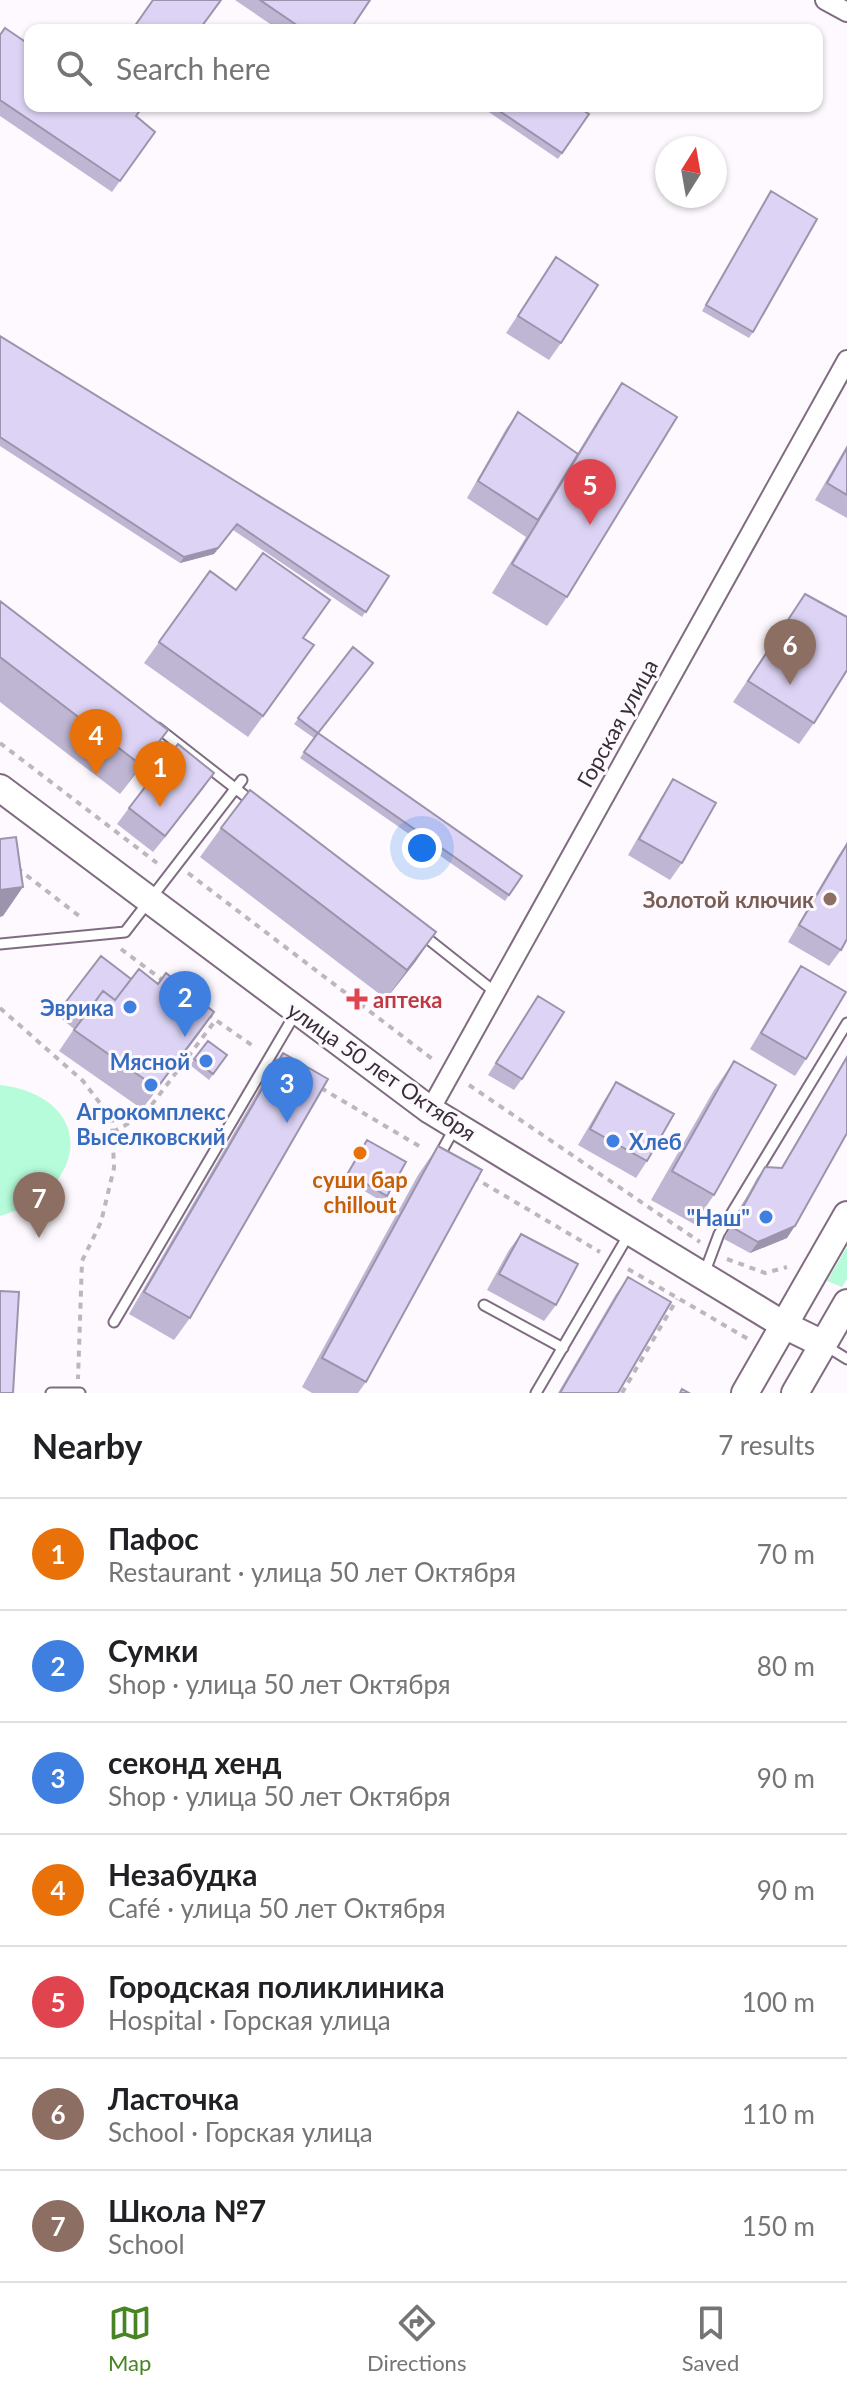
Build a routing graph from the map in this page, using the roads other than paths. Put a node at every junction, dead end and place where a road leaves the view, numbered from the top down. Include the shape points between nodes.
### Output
1 (825, 0) edge
2 (847, 12) edge
3 (847, 360) edge
4 (149, 721) edge
5 (239, 784) junction
6 (0, 788) edge
7 (260, 808) edge
8 (148, 899) junction
9 (409, 924) edge
10 (0, 944) edge
11 (495, 992) junction
12 (297, 1011) junction
13 (847, 1023) edge
14 (430, 1110) junction
15 (456, 1126) junction
16 (431, 1170) edge
17 (847, 1215) edge
18 (631, 1231) junction
19 (703, 1264) junction
20 (847, 1303) edge
21 (484, 1305) dead end
22 (114, 1322) dead end
23 (784, 1325) junction
24 (823, 1344) junction
25 (563, 1348) junction
26 (847, 1359) edge
27 (51, 1393) edge
28 (79, 1393) edge
29 (536, 1393) edge
30 (745, 1393) edge
31 (795, 1393) edge

1 - 2 street
3 - 11 street, Горская улица
4 - 5 lane
5 - 7 lane
5 - 8 lane
6 - 8 main road, улица 50 лет Октября
8 - 10 lane via 125,932
8 - 12 main road, улица 50 лет Октября
9 - 11 lane
11 - 14 street, Горская улица
12 - 14 main road, улица 50 лет Октября
12 - 22 lane
13 - 19 lane
14 - 15 main road, улица 50 лет Октября
15 - 16 lane
15 - 18 main road, улица 50 лет Октября
17 - 23 main road
18 - 19 main road, улица 50 лет Октября
18 - 25 lane
19 - 23 main road, улица 50 лет Октября
20 - 24 main road
21 - 25 lane
23 - 24 main road, улица 50 лет Октября
23 - 30 main road
24 - 26 lane
24 - 31 main road
25 - 29 lane
27 - 28 lane

